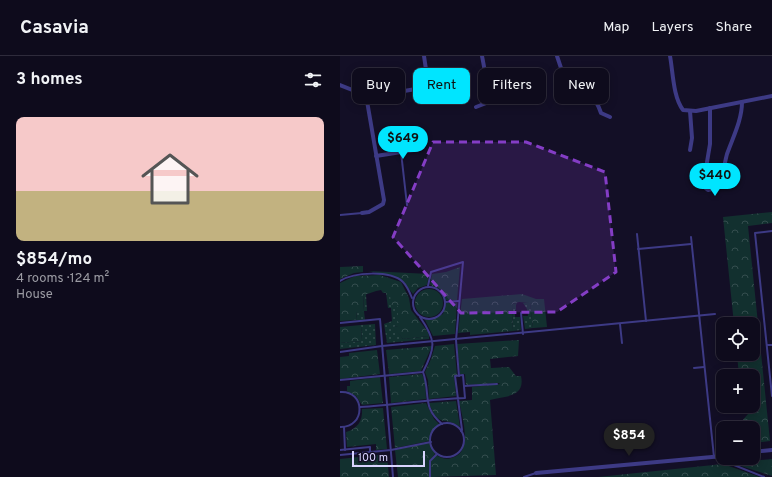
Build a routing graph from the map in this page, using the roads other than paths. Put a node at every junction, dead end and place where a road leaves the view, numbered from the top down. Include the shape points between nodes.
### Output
1 (424, 56) edge
2 (482, 56) edge
3 (557, 56) edge
4 (670, 56) edge
5 (340, 85) edge
6 (352, 90) edge
7 (405, 91) edge
8 (772, 96) edge
9 (742, 102) junction
10 (367, 104) edge
11 (476, 107) dead end
12 (710, 108) junction
13 (690, 111) junction
14 (610, 117) dead end
15 (423, 147) dead end
16 (690, 150) dead end
17 (401, 152) junction
18 (376, 156) junction
19 (407, 205) dead end
20 (362, 213) joint
21 (340, 215) edge
22 (772, 231) edge
23 (637, 234) dead end
24 (691, 237) dead end
25 (691, 244) junction
26 (638, 249) junction
27 (340, 281) edge
28 (428, 286) junction
29 (413, 299) junction
30 (459, 301) junction
31 (445, 302) junction
32 (521, 313) dead end
33 (715, 314) dead end
34 (700, 316) junction
35 (420, 317) junction
36 (646, 321) junction
37 (340, 323) edge
38 (620, 324) junction
39 (523, 334) junction
40 (456, 340) junction
41 (433, 342) junction
42 (622, 344) dead end
43 (767, 345) junction
44 (772, 345) edge
45 (382, 346) junction
46 (340, 352) edge
47 (705, 366) junction
48 (694, 368) dead end
49 (423, 372) junction
50 (385, 375) junction
51 (459, 376) junction
52 (771, 379) edge
53 (340, 380) edge
54 (497, 384) dead end
55 (464, 386) junction
56 (340, 391) edge
57 (772, 396) edge
58 (457, 398) junction
59 (427, 401) junction
60 (387, 405) junction
61 (360, 407) junction
62 (442, 424) junction
63 (340, 427) edge
64 (344, 427) junction
65 (461, 431) junction
66 (430, 442) junction
67 (340, 450) edge
68 (345, 450) junction
69 (391, 450) junction
70 (772, 450) edge
71 (760, 451) edge
72 (370, 452) junction
73 (437, 454) junction
74 (340, 455) edge
75 (714, 457) junction
76 (536, 473) joint
77 (393, 477) edge
78 (430, 477) edge
79 (524, 477) edge
80 (764, 477) edge

1 - 7 street via 427,87
2 - 11 street via 490,98 489,102
3 - 14 street via 572,96 590,96 597,101 601,113
4 - 13 street via 680,106
5 - 6 street
8 - 9 street
9 - 12 street
9 - 12 street via 738,125 720,184 717,188 708,190 703,186 710,144
10 - 18 street
12 - 13 street
13 - 16 street
15 - 17 street
17 - 18 street
17 - 19 lane
18 - 20 street via 384,200 383,204
20 - 21 lane
22 - 43 lane via 755,233
23 - 26 lane
24 - 25 lane
25 - 26 lane
25 - 34 lane
26 - 36 lane
27 - 29 lane via 355,275 387,275 402,282
28 - 29 lane via 419,289
28 - 30 lane via 431,272 463,262
28 - 31 lane via 439,290
29 - 35 lane via 414,310
30 - 31 lane
30 - 40 lane
31 - 35 lane via 437,317
32 - 39 lane
33 - 34 lane
34 - 36 lane
34 - 47 lane
35 - 41 lane
36 - 38 lane
37 - 45 lane via 380,319
38 - 39 lane
38 - 42 lane
39 - 40 lane
40 - 41 lane
40 - 51 lane
41 - 45 lane
41 - 49 lane via 433,349
43 - 44 lane
43 - 52 lane
45 - 46 lane
45 - 50 lane
47 - 48 lane
47 - 75 lane
49 - 50 lane
49 - 59 lane
50 - 53 lane
50 - 60 lane
51 - 55 lane via 463,375
51 - 58 lane via 455,376
52 - 57 lane
54 - 55 lane
55 - 58 lane via 465,398
56 - 61 lane via 356,397
58 - 59 lane
58 - 65 lane
59 - 60 lane
59 - 62 lane via 432,414
60 - 61 lane
60 - 69 lane
61 - 64 lane via 357,420
62 - 65 lane via 452,424
62 - 66 lane via 432,432
63 - 64 lane
64 - 68 lane
65 - 73 lane via 464,444 459,452 446,458
66 - 69 lane
66 - 73 lane
67 - 68 lane
68 - 72 lane via 370,447
69 - 72 lane
69 - 77 lane
70 - 71 street
72 - 74 lane
73 - 78 lane via 430,461
75 - 76 street
75 - 80 lane
76 - 79 lane

